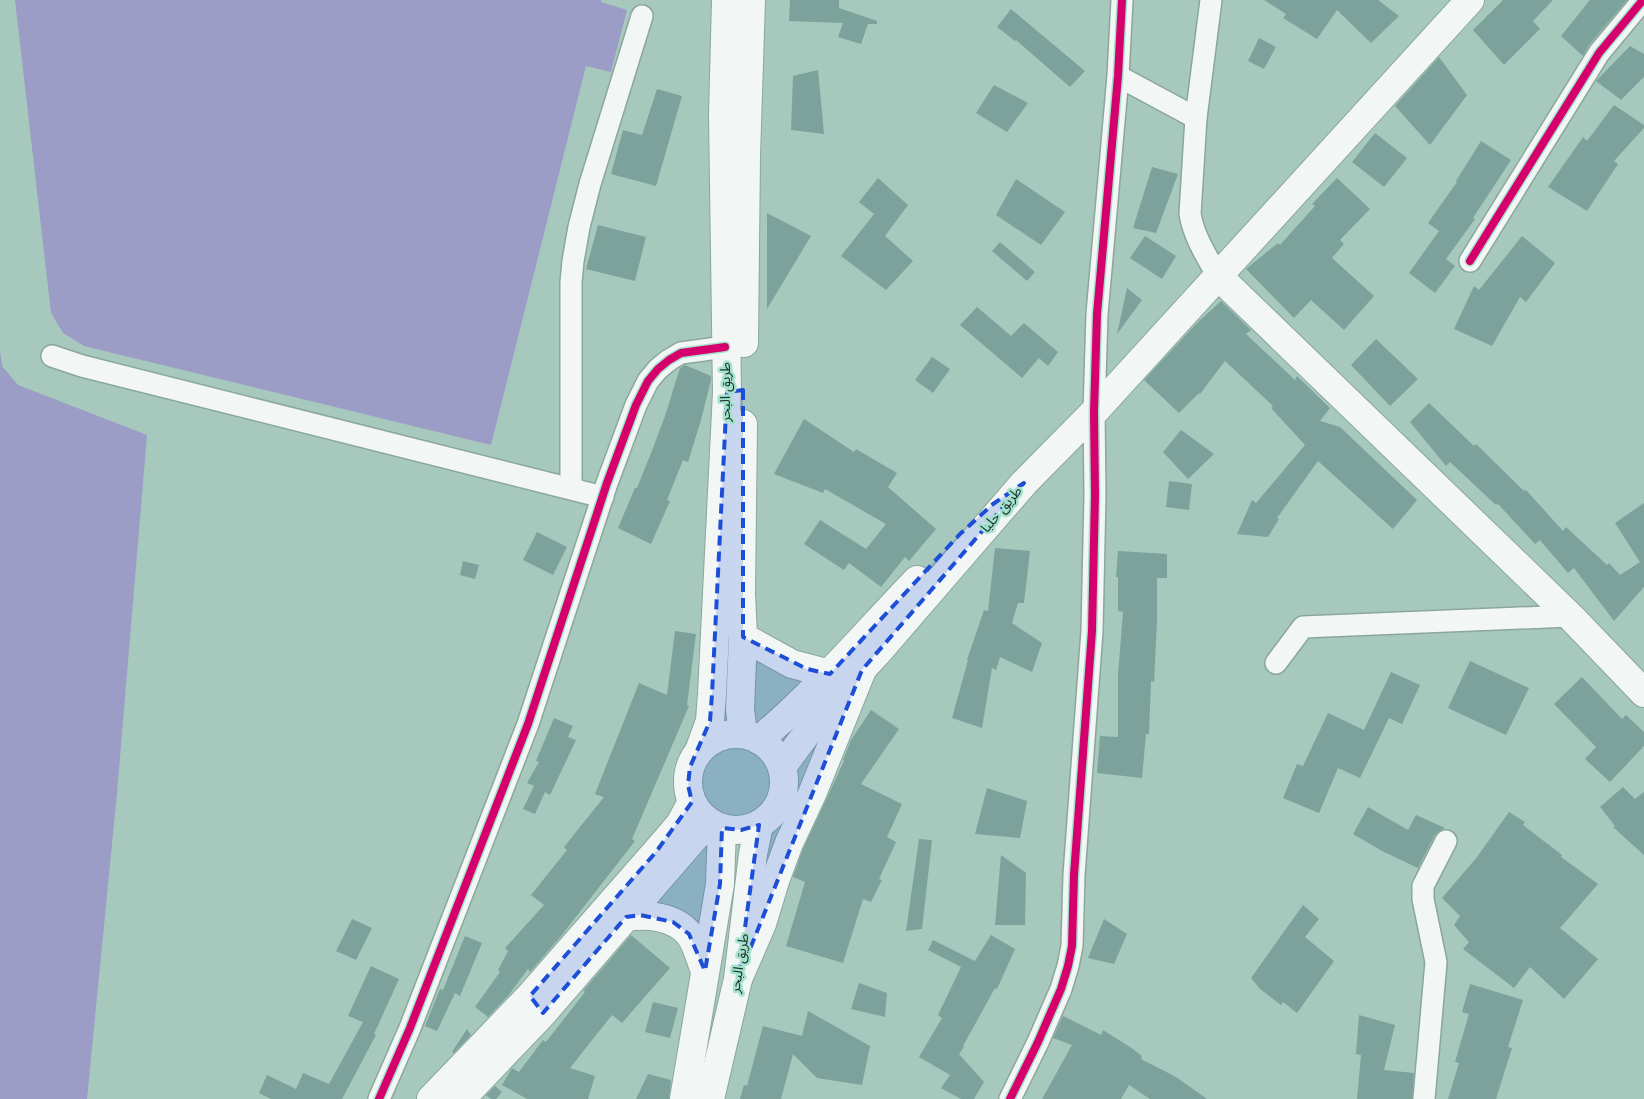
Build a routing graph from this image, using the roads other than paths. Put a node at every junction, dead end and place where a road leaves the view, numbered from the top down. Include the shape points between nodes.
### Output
1 (732, 0) edge
2 (1122, 0) edge
3 (1211, 0) edge
4 (1470, 0) edge
5 (1643, 0) edge
6 (642, 16) dead end
7 (1118, 76) junction
8 (1196, 118) junction
9 (1470, 261) dead end
10 (1217, 275) junction
11 (725, 347) junction
12 (52, 356) dead end
13 (735, 391) junction
14 (1094, 412) junction
15 (1024, 483) junction
16 (571, 488) junction
17 (603, 497) junction
18 (1570, 616) junction
19 (743, 637) junction
20 (1276, 663) dead end
21 (862, 670) junction
22 (830, 674) junction
23 (1644, 693) edge
24 (751, 737) junction
25 (699, 751) junction
26 (782, 767) junction
27 (692, 802) junction
28 (758, 825) junction
29 (717, 826) junction
30 (1446, 841) dead end
31 (626, 917) junction
32 (705, 970) junction
33 (738, 979) junction
34 (537, 1005) junction
35 (379, 1099) edge
36 (431, 1099) edge
37 (461, 1099) edge
38 (684, 1099) edge
39 (710, 1099) edge
40 (1010, 1099) edge
41 (1424, 1099) edge

1 - 11 main road, طريق البحر via 723,115
1 - 13 main road, طريق البحر via 746,156
2 - 7 street
3 - 8 street
4 - 10 main road
5 - 9 street via 1599,53
6 - 16 street via 590,184 573,261
7 - 8 street
7 - 14 street via 1097,314
8 - 10 street via 1190,214 1192,228
10 - 14 main road
10 - 18 main road
11 - 13 main road, طريق البحر
11 - 17 street via 681,353 658,369 648,381
12 - 16 street
13 - 19 main road, طريق البحر
13 - 25 main road, طريق البحر via 710,721
14 - 15 main road
14 - 40 street via 1092,632 1072,946 1060,989
15 - 21 main road, طريق حلبا
15 - 22 main road, طريق حلبا via 993,504 960,534
16 - 17 street
17 - 35 street via 528,724 410,1028
18 - 20 street via 1303,627
18 - 23 main road
19 - 22 main road via 792,664
19 - 24 main road, طريق البحر via 740,709
21 - 26 main road, طريق حلبا via 824,710
21 - 33 main road via 789,843 762,924
22 - 24 main road, طريق حلبا via 787,716
24 - 25 main road via 719,737
24 - 26 main road via 773,751
25 - 27 main road via 690,767 688,785
26 - 28 main road via 781,800 772,814
27 - 29 main road via 700,814
27 - 34 main road via 680,824
28 - 29 main road via 741,830
28 - 33 main road, طريق البحر
29 - 31 main road via 695,837
29 - 32 main road via 720,884
30 - 41 street via 1423,886 1436,962
31 - 32 main road via 655,916 673,922 689,934
31 - 34 main road
32 - 38 main road
33 - 39 main road, طريق البحر
34 - 36 main road
34 - 37 main road

